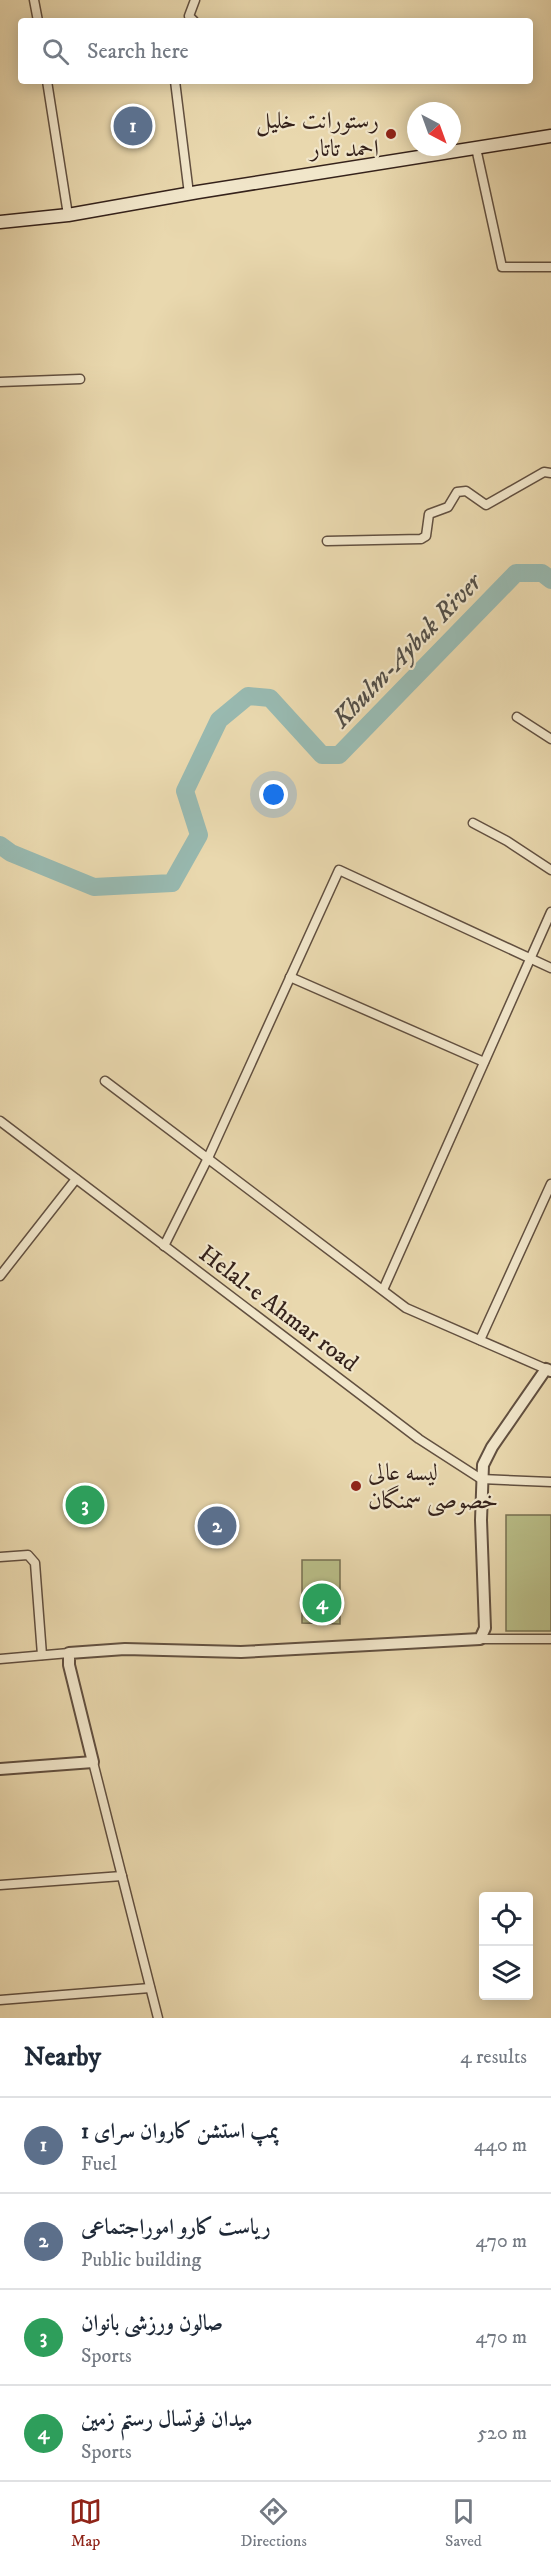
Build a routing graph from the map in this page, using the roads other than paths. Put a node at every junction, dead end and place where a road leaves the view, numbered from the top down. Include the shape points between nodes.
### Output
1 (34, 0) edge
2 (195, 0) edge
3 (37, 18) edge
4 (191, 18) edge
5 (47, 84) edge
6 (175, 84) edge
7 (551, 136) edge
8 (476, 148) junction
9 (189, 194) junction
10 (68, 215) junction
11 (0, 222) edge
12 (551, 267) edge
13 (80, 379) dead end
14 (0, 382) edge
15 (551, 473) edge
16 (327, 541) dead end
17 (517, 717) dead end
18 (551, 739) edge
19 (472, 823) dead end
20 (551, 870) edge
21 (551, 912) edge
22 (530, 959) junction
23 (551, 968) edge
24 (290, 977) junction
25 (484, 1062) junction
26 (105, 1081) dead end
27 (0, 1121) edge
28 (208, 1158) junction
29 (76, 1179) junction
30 (551, 1184) edge
31 (164, 1246) junction
32 (0, 1276) edge
33 (383, 1290) junction
34 (480, 1340) junction
35 (549, 1370) edge
36 (481, 1479) junction
37 (551, 1482) edge
38 (0, 1557) edge
39 (480, 1639) junction
40 (551, 1640) edge
41 (69, 1653) junction
42 (42, 1655) junction
43 (0, 1659) edge
44 (93, 1762) junction
45 (0, 1769) edge
46 (122, 1876) junction
47 (0, 1885) edge
48 (150, 1988) junction
49 (0, 2000) edge
50 (158, 2018) edge

1 - 3 street
2 - 4 street
5 - 10 street
6 - 9 street
7 - 8 main road
8 - 9 main road
8 - 12 street via 501,267
9 - 10 main road
10 - 11 main road
13 - 14 street
15 - 16 street via 544,472 486,505 466,491 457,492 448,507 429,514 426,536 421,539
17 - 18 street
19 - 20 street
21 - 22 street
22 - 23 street
22 - 24 street via 339,870
22 - 25 street
24 - 25 street
24 - 28 street
25 - 33 street
26 - 28 street
27 - 29 street, Helal-e Ahmar road
28 - 31 street
28 - 33 street
29 - 31 street, Helal-e Ahmar road
29 - 32 street
30 - 34 street
31 - 36 street, Helal-e Ahmar road via 419,1439
33 - 34 street via 406,1308
34 - 35 street
35 - 36 street via 492,1448
36 - 37 street
36 - 39 street via 485,1628
38 - 42 street via 28,1556 35,1563
39 - 40 street
39 - 41 street via 241,1652 125,1649
41 - 42 street
41 - 44 street
42 - 43 street
44 - 45 street
44 - 46 street
46 - 47 street
46 - 48 street
48 - 49 street
48 - 50 street

